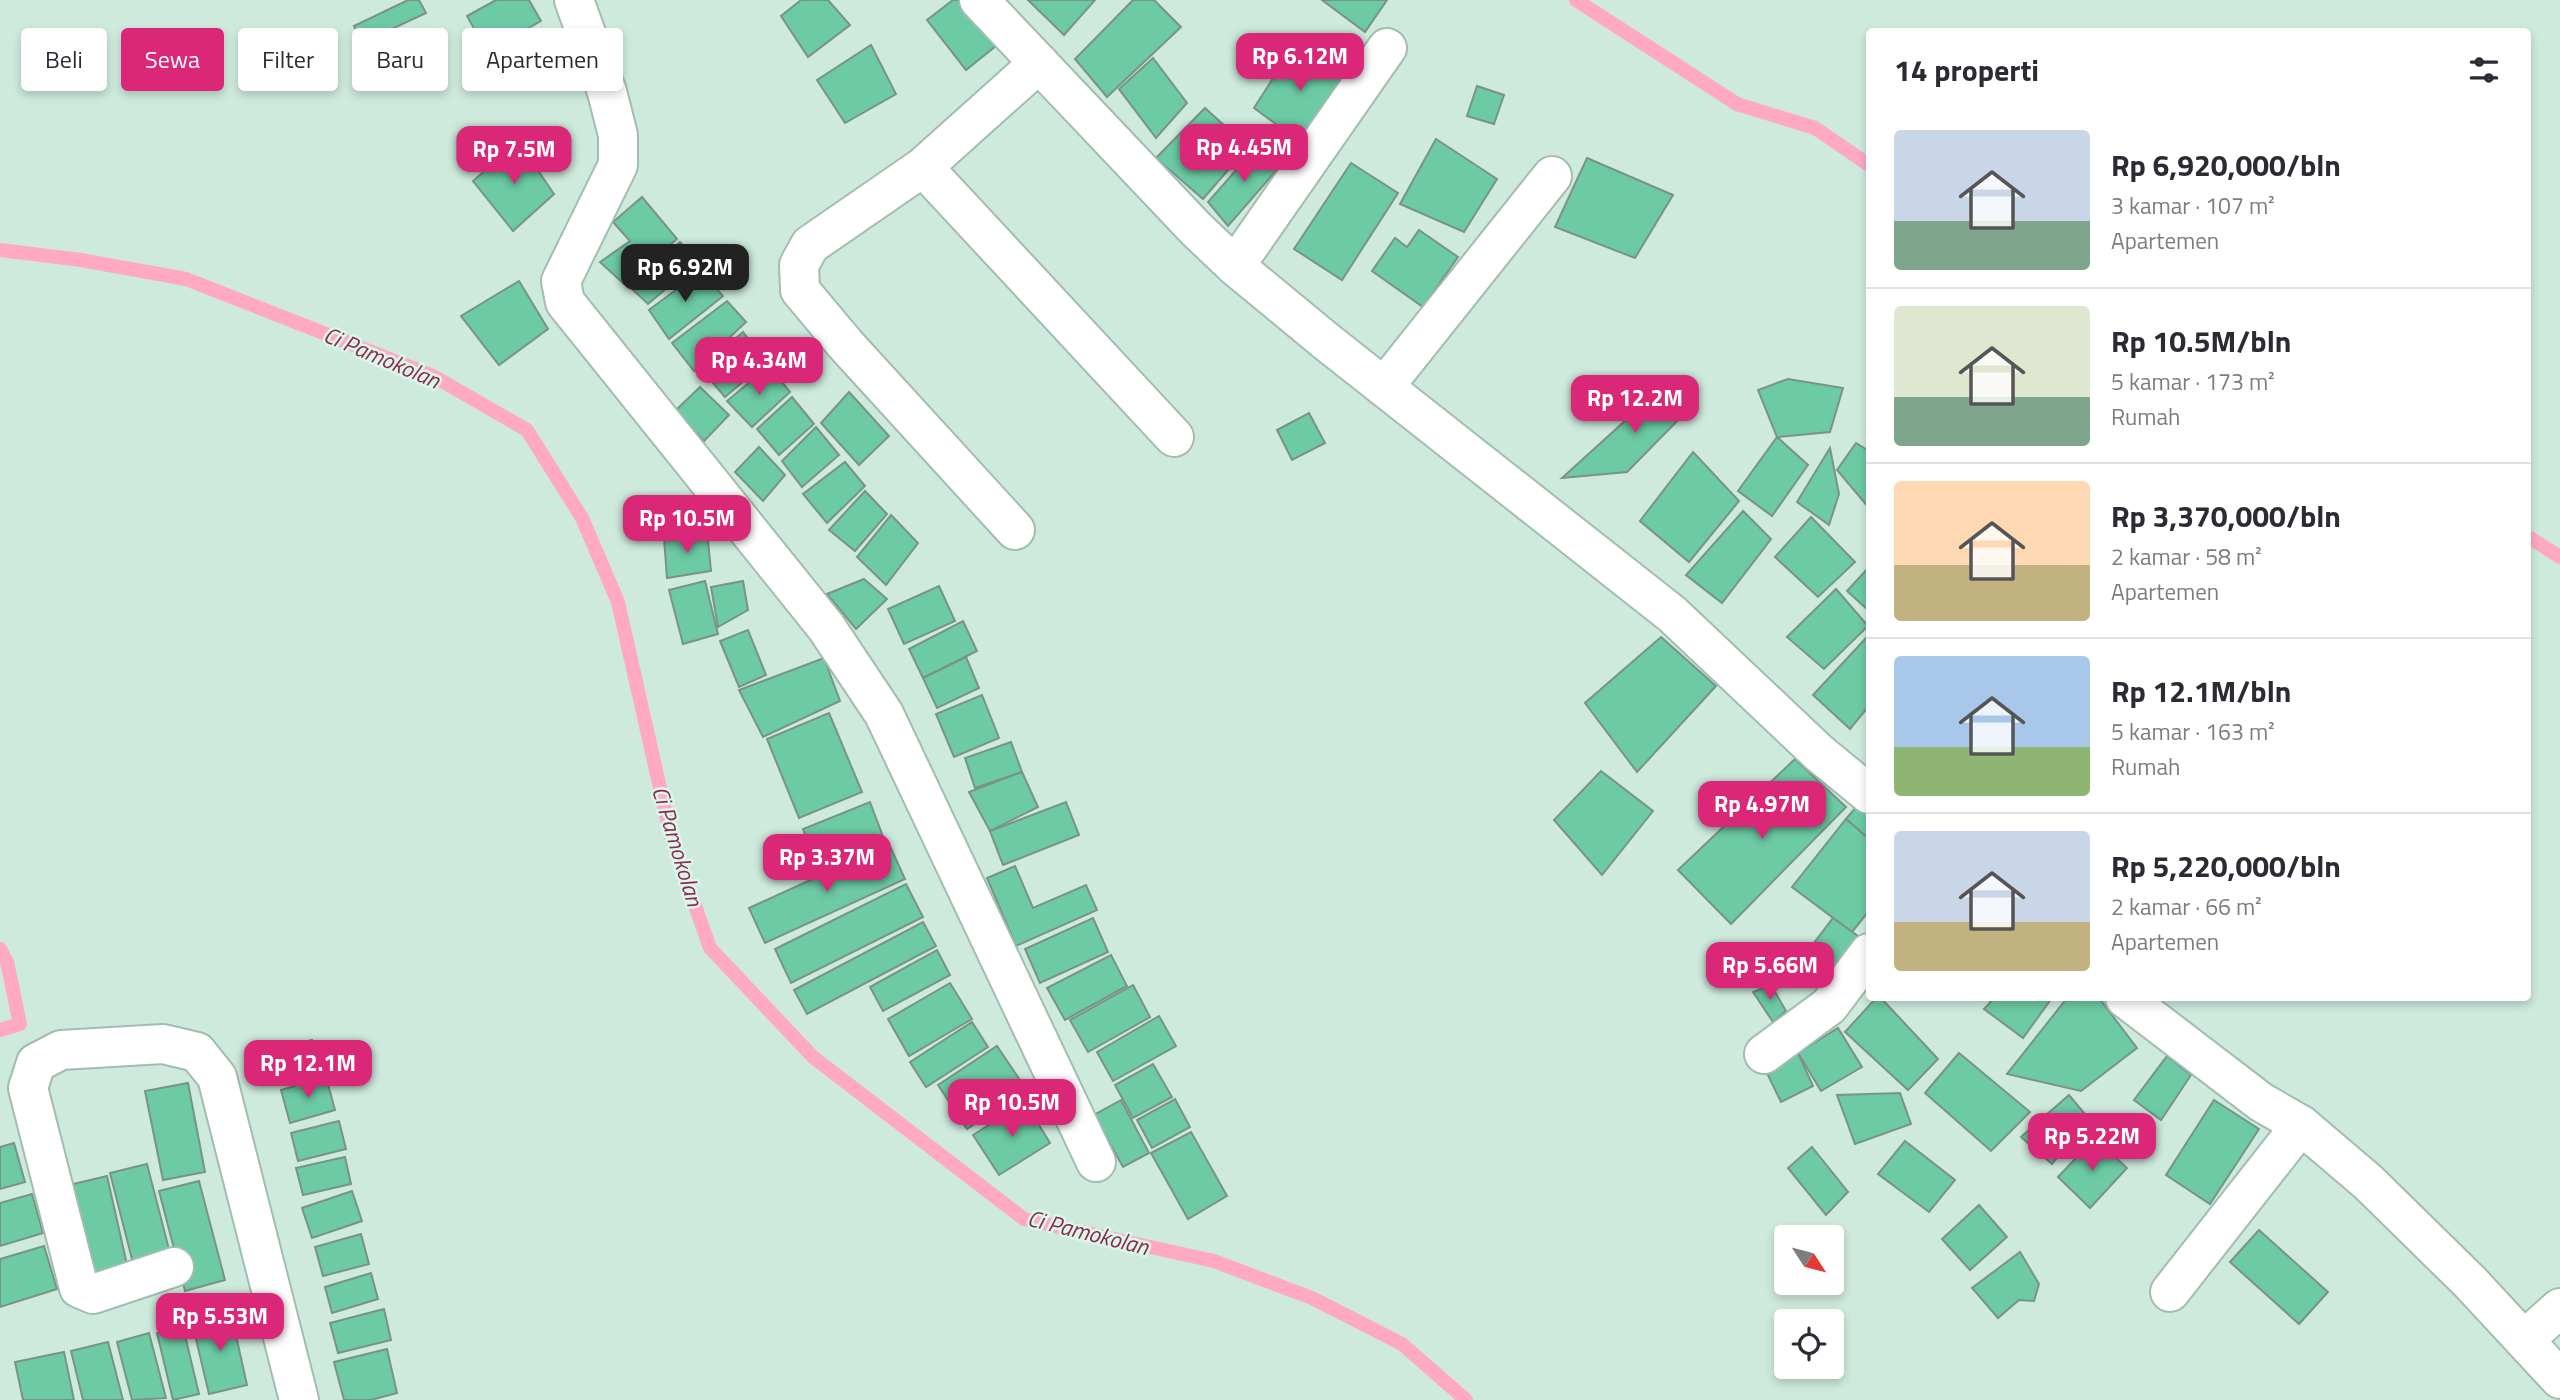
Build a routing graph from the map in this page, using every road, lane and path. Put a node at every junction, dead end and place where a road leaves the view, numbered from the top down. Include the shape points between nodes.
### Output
1 (574, 0) edge
2 (979, 0) edge
3 (1387, 48) dead end
4 (1039, 63) junction
5 (923, 167) junction
6 (1552, 176) dead end
7 (1235, 266) junction
8 (1384, 387) junction
9 (1174, 437) dead end
10 (1014, 530) dead end
11 (1866, 792) edge
12 (1866, 957) edge
13 (2129, 1001) edge
14 (1764, 1054) dead end
15 (2301, 1125) junction
16 (1096, 1162) dead end
17 (174, 1267) dead end
18 (2170, 1292) dead end
19 (2560, 1308) edge
20 (2524, 1340) junction
21 (2560, 1378) edge
22 (299, 1400) edge

1 - 16 street via 607,92 618,135 618,165 561,281 565,302 826,627 884,714
2 - 4 street
3 - 7 street
4 - 5 street
4 - 7 street
5 - 9 street
5 - 10 street via 810,245 799,265 800,290
6 - 8 street
7 - 8 street
8 - 11 street via 1672,614
12 - 14 street via 1829,1006
13 - 15 street via 2261,1102
15 - 18 street
15 - 20 street via 2368,1182
17 - 22 street via 93,1294 79,1289 28,1088 36,1062 61,1050 163,1044 197,1052 217,1077
19 - 20 street
20 - 21 street

